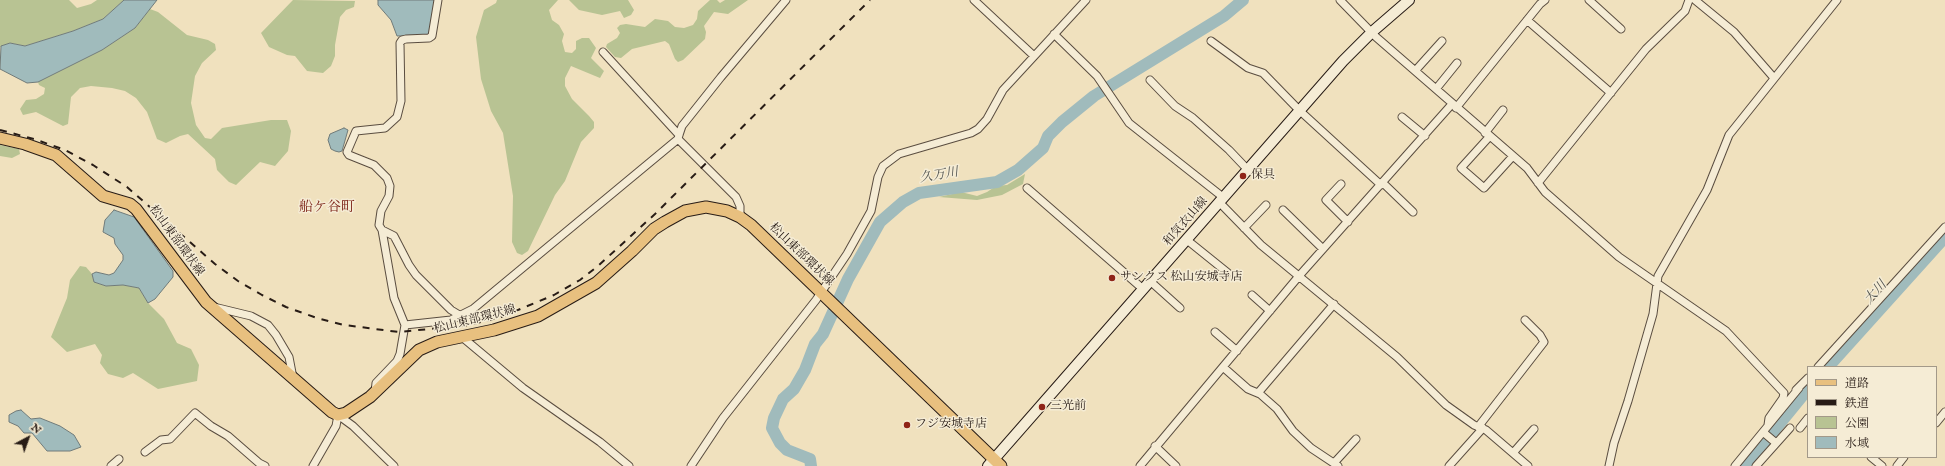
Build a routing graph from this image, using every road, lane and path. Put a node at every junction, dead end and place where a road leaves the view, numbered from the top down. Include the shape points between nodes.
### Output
1 (438, 0) edge
2 (786, 0) edge
3 (974, 0) edge
4 (1086, 0) edge
5 (1340, 0) edge
6 (1409, 0) edge
7 (1588, 0) edge
8 (1689, 0) edge
9 (1695, 0) edge
10 (1836, 0) edge
11 (1540, 1) edge
12 (1527, 20) junction
13 (1621, 29) dead end
14 (1372, 32) junction
15 (1054, 34) junction
16 (1211, 41) dead end
17 (1442, 41) dead end
18 (603, 52) dead end
19 (1034, 56) junction
20 (1457, 63) dead end
21 (1415, 71) junction
22 (1774, 78) junction
23 (1150, 80) dead end
24 (1436, 89) junction
25 (1611, 93) junction
26 (1454, 106) junction
27 (1299, 110) junction
28 (1503, 110) dead end
29 (1402, 117) dead end
30 (1488, 135) junction
31 (1425, 136) junction
32 (678, 137) junction
33 (0, 138) edge
34 (1512, 156) junction
35 (1248, 170) junction
36 (1538, 183) junction
37 (1341, 184) dead end
38 (1382, 184) junction
39 (1027, 188) dead end
40 (1222, 201) junction
41 (1266, 205) dead end
42 (1283, 210) dead end
43 (1413, 212) dead end
44 (740, 217) junction
45 (1348, 222) junction
46 (1945, 227) edge
47 (1244, 228) junction
48 (382, 230) junction
49 (1187, 240) junction
50 (1323, 249) junction
51 (1228, 273) dead end
52 (1299, 276) junction
53 (1150, 281) junction
54 (1657, 282) junction
55 (1143, 289) junction
56 (823, 294) junction
57 (1252, 295) dead end
58 (1334, 304) junction
59 (212, 307) junction
60 (1180, 308) dead end
61 (1270, 310) junction
62 (461, 316) junction
63 (1525, 320) dead end
64 (405, 325) junction
65 (1215, 332) dead end
66 (462, 337) junction
67 (1237, 351) junction
68 (1819, 366) edge
69 (1223, 367) junction
70 (293, 378) junction
71 (1807, 379) edge
72 (1799, 388) junction
73 (375, 392) junction
74 (1258, 393) junction
75 (1784, 393) junction
76 (1945, 412) edge
77 (338, 415) junction
78 (1807, 419) edge
79 (1937, 422) edge
80 (1768, 425) junction
81 (1480, 428) junction
82 (1790, 428) dead end
83 (1800, 428) dead end
84 (1534, 429) dead end
85 (1764, 432) junction
86 (1356, 439) dead end
87 (1774, 444) junction
88 (1155, 446) junction
89 (145, 452) dead end
90 (1513, 453) junction
91 (1872, 458) edge
92 (1903, 458) edge
93 (119, 459) dead end
94 (994, 464) edge
95 (1336, 464) edge
96 (111, 466) edge
97 (265, 466) edge
98 (313, 466) edge
99 (394, 466) edge
100 (629, 466) edge
101 (691, 466) edge
102 (1140, 466) edge
103 (1176, 466) edge
104 (1449, 466) edge
105 (1528, 466) edge
106 (1609, 466) edge
107 (1735, 466) edge
108 (1756, 466) edge
109 (1762, 466) edge
110 (1882, 466) edge
111 (1897, 466) edge

1 - 48 street via 432,36 406,39 400,43 401,101 397,117 385,128 356,132 347,152 374,165 387,178 390,186 389,196 379,218
2 - 32 street via 682,126
3 - 19 street
4 - 15 street
5 - 14 street
6 - 14 main road, 和気衣山線
7 - 13 street
8 - 25 street via 1685,11 1646,49
9 - 22 street via 1734,32
10 - 22 street
11 - 12 street
12 - 25 street
12 - 26 street
14 - 21 street
14 - 27 main road, 和気衣山線 via 1342,61
15 - 19 street
15 - 40 street via 1102,83 1129,123 1181,163
16 - 27 street via 1248,68 1263,73
17 - 21 street
18 - 32 street
19 - 56 street via 1003,90 987,119 978,129 899,154 883,166 868,217
20 - 24 street
21 - 24 street
22 - 54 street via 1729,135 1712,181 1678,239
23 - 35 street via 1175,106 1193,118
24 - 26 street
25 - 36 street
26 - 30 street
26 - 31 street
27 - 35 main road, 和気衣山線
27 - 38 street
28 - 30 street
29 - 31 street
30 - 34 street
30 - 34 street via 1461,168 1484,188
31 - 38 street
32 - 44 street via 736,197 740,206
32 - 62 street
33 - 59 main road, 松山東部環状線 via 56,155 103,196 130,204 148,223 194,287
34 - 36 street via 1532,173
35 - 40 main road, 和気衣山線
36 - 54 street via 1619,257
37 - 45 street via 1326,200
38 - 43 street
38 - 45 street
39 - 55 street
40 - 47 street
40 - 49 main road, 和気衣山線
41 - 47 street
42 - 50 street
44 - 56 main road, 松山東部環状線
44 - 66 main road, 松山東部環状線 via 717,208 706,207 685,211 654,229 596,283 560,304 517,324
45 - 50 street
46 - 68 street
47 - 52 street
48 - 62 street via 394,236 416,275 451,310
48 - 64 street via 394,298
49 - 51 street
49 - 53 main road, 和気衣山線
50 - 52 street
52 - 58 street
52 - 61 street
53 - 55 main road, 和気衣山線
53 - 60 street
54 - 75 street via 1726,331
54 - 106 street via 1653,314
55 - 94 main road, 和気衣山線
56 - 94 main road, 松山東部環状線
56 - 101 street via 723,418
57 - 61 street
58 - 74 street
58 - 81 street via 1397,357 1446,404
59 - 70 main road, 松山東部環状線
59 - 70 street via 252,316 268,325 289,357
61 - 67 street
62 - 64 street via 451,320
63 - 81 street via 1544,342
64 - 73 street via 397,361 376,383
65 - 67 street
66 - 73 main road, 松山東部環状線 via 437,342 419,350
66 - 100 street via 523,388 600,442
67 - 69 street
69 - 74 street via 1248,389
69 - 88 street
70 - 77 main road, 松山東部環状線
71 - 72 street
72 - 75 street
72 - 80 street
73 - 77 main road, 松山東部環状線 via 346,413
74 - 95 street via 1278,410 1293,431
75 - 80 street via 1769,418
76 - 79 street
77 - 98 street via 336,426
77 - 99 street via 371,442
78 - 83 street
80 - 85 street
81 - 90 street
81 - 104 street
82 - 87 street
84 - 90 street
85 - 87 street
85 - 107 street
86 - 95 street
87 - 108 street
87 - 109 street
88 - 102 street
88 - 103 street
89 - 97 street via 161,440 170,440 195,413
90 - 105 street
91 - 110 street
92 - 111 street
93 - 96 street

